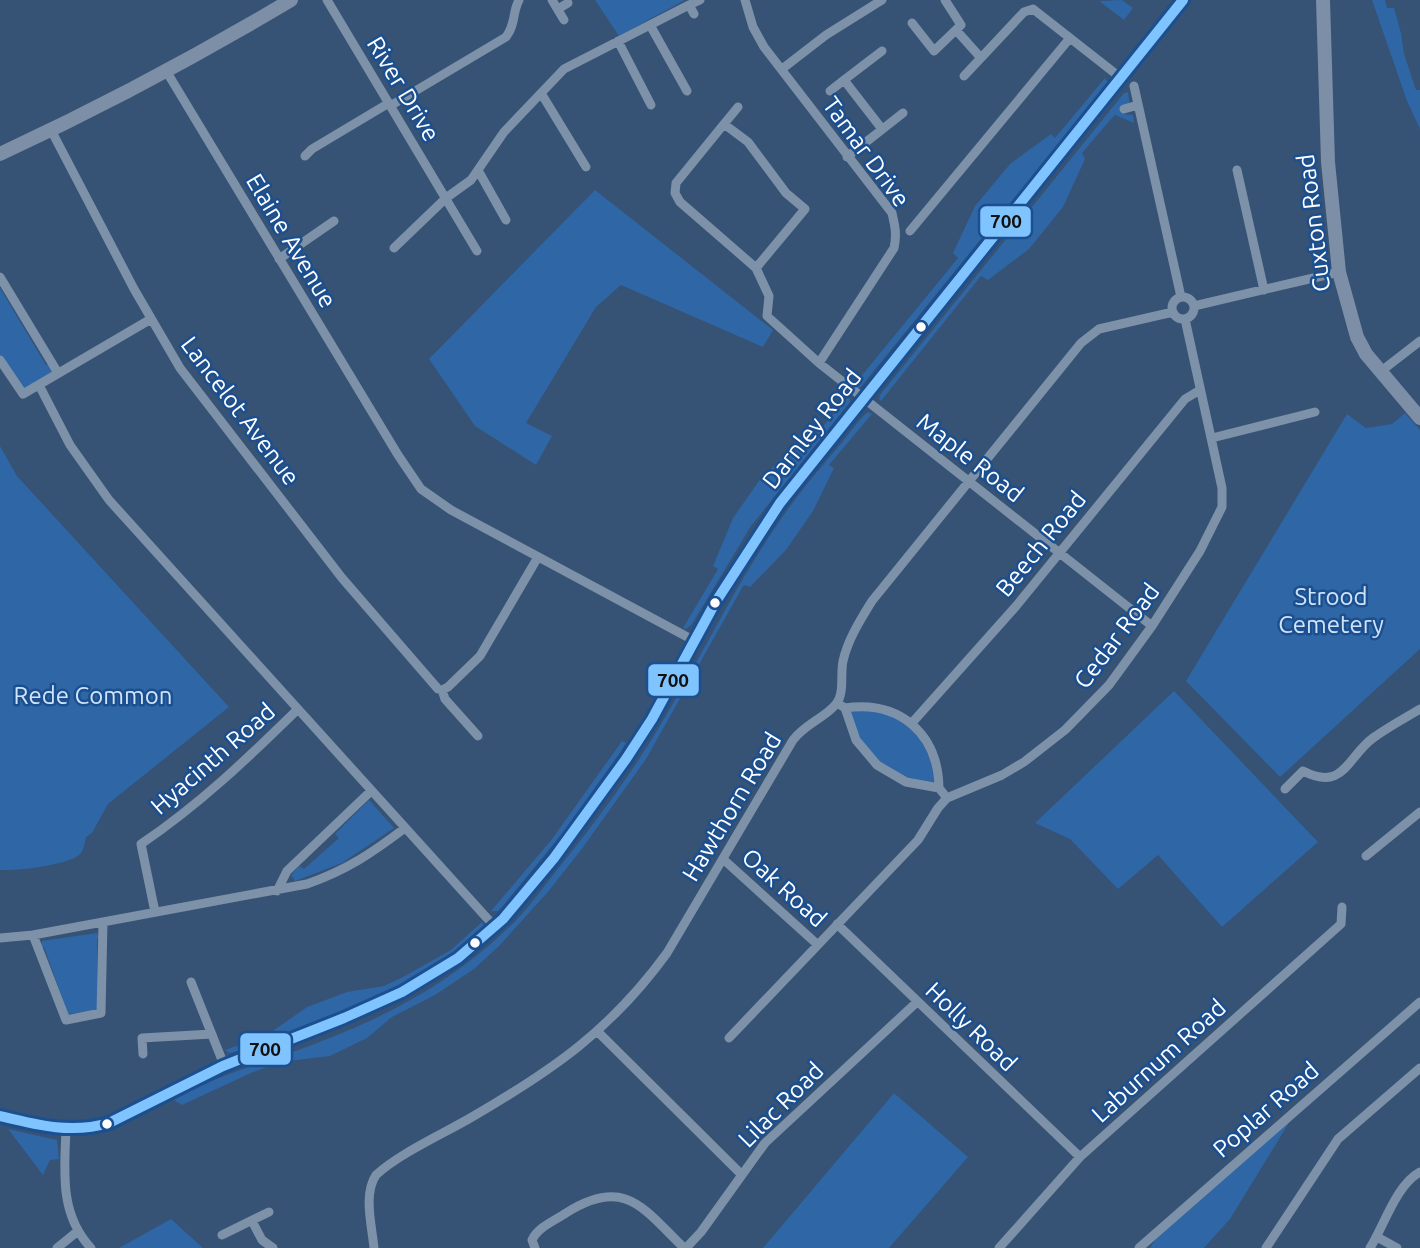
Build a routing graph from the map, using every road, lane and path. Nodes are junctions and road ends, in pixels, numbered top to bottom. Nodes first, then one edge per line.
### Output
1 (291, 0) edge
2 (327, 0) edge
3 (519, 0) edge
4 (552, 0) edge
5 (700, 0) edge
6 (744, 0) edge
7 (882, 0) edge
8 (945, 0) edge
9 (1183, 0) edge
10 (1323, 0) edge
11 (568, 3) dead end
12 (558, 9) junction
13 (564, 20) dead end
14 (912, 23) dead end
15 (650, 24) junction
16 (956, 30) junction
17 (1070, 38) junction
18 (618, 41) junction
19 (882, 51) dead end
20 (981, 58) junction
21 (165, 69) junction
22 (782, 69) junction
23 (964, 76) dead end
24 (1121, 78) junction
25 (844, 80) junction
26 (1134, 86) dead end
27 (687, 91) dead end
28 (830, 91) dead end
29 (541, 93) junction
30 (390, 104) junction
31 (651, 105) dead end
32 (1138, 105) junction
33 (738, 107) dead end
34 (1124, 109) dead end
35 (903, 113) dead end
36 (724, 124) junction
37 (881, 129) junction
38 (51, 130) junction
39 (0, 154) edge
40 (305, 156) dead end
41 (847, 157) junction
42 (586, 167) dead end
43 (1237, 170) dead end
44 (478, 172) junction
45 (446, 198) junction
46 (506, 220) dead end
47 (334, 221) dead end
48 (910, 231) dead end
49 (394, 248) dead end
50 (477, 251) dead end
51 (279, 258) junction
52 (757, 268) junction
53 (1339, 272) junction
54 (0, 277) edge
55 (1265, 290) junction
56 (1181, 297) junction
57 (1194, 306) junction
58 (1173, 312) junction
59 (151, 319) junction
60 (1185, 319) junction
61 (1420, 341) edge
62 (0, 360) edge
63 (819, 363) junction
64 (1380, 372) junction
65 (58, 373) junction
66 (39, 385) junction
67 (1200, 390) junction
68 (863, 398) junction
69 (1315, 412) dead end
70 (1420, 418) edge
71 (1212, 438) junction
72 (969, 482) junction
73 (1059, 553) junction
74 (538, 557) junction
75 (1152, 626) junction
76 (693, 640) junction
77 (440, 689) junction
78 (841, 706) junction
79 (298, 709) junction
80 (1420, 709) edge
81 (911, 723) junction
82 (478, 736) dead end
83 (939, 788) junction
84 (1285, 789) dead end
85 (371, 791) junction
86 (947, 798) junction
87 (1420, 812) edge
88 (405, 828) junction
89 (1366, 856) dead end
90 (723, 859) junction
91 (277, 891) junction
92 (1342, 907) dead end
93 (155, 912) junction
94 (103, 922) junction
95 (837, 924) junction
96 (495, 927) junction
97 (33, 935) junction
98 (0, 939) edge
99 (818, 945) junction
100 (191, 982) dead end
101 (917, 1002) junction
102 (1420, 1002) edge
103 (598, 1032) junction
104 (212, 1034) junction
105 (729, 1038) dead end
106 (144, 1054) dead end
107 (224, 1065) junction
108 (1420, 1068) edge
109 (0, 1116) edge
110 (66, 1131) junction
111 (1080, 1157) junction
112 (1420, 1172) edge
113 (741, 1174) junction
114 (269, 1212) dead end
115 (252, 1221) junction
116 (78, 1231) junction
117 (222, 1235) dead end
118 (1377, 1237) junction
119 (57, 1248) edge
120 (91, 1248) edge
121 (274, 1248) edge
122 (374, 1248) edge
123 (535, 1248) edge
124 (685, 1248) edge
125 (999, 1248) edge
126 (1139, 1248) edge
127 (1266, 1248) edge
128 (1370, 1248) edge
129 (1397, 1248) edge

1 - 21 main road
2 - 30 street, River Drive
3 - 30 street
4 - 12 street
5 - 15 street
6 - 22 street, Tamar Drive
7 - 22 street
8 - 16 street
9 - 24 street, Darnley Road
10 - 53 main road, Cuxton Road
11 - 12 street
12 - 13 street
14 - 16 street
15 - 18 street
15 - 27 street
16 - 20 street
17 - 20 street
17 - 24 street
17 - 48 street
18 - 29 street
18 - 31 street
19 - 25 street
20 - 23 street
21 - 38 main road
21 - 51 street, Elaine Avenue
22 - 41 street, Tamar Drive
24 - 68 street, Darnley Road
25 - 28 street
25 - 37 street
26 - 32 street
29 - 42 street
29 - 44 street
30 - 40 street
30 - 45 street, River Drive
32 - 34 street
32 - 56 street
33 - 36 street
35 - 37 street
36 - 52 street
36 - 52 street
37 - 41 street
38 - 39 main road
38 - 59 street, Lancelot Avenue
41 - 63 street, Tamar Drive
43 - 55 street
44 - 45 street
44 - 46 street
45 - 49 street
45 - 50 street, River Drive
47 - 51 street
51 - 74 street, Elaine Avenue
52 - 63 street, Maple Road
53 - 55 street
53 - 64 main road, Cuxton Road
54 - 65 street
55 - 57 street
56 - 57 street
56 - 58 street
57 - 60 street
58 - 60 street
58 - 72 street
59 - 65 street
59 - 77 street, Lancelot Avenue
60 - 67 street, Cedar Road
61 - 64 street
62 - 66 street
63 - 68 street, Maple Road
64 - 70 main road, Cuxton Road
65 - 66 street
66 - 79 street
67 - 71 street, Cedar Road
67 - 73 street, Beech Road
68 - 72 street, Maple Road
68 - 76 street, Darnley Road
69 - 71 street
71 - 75 street, Cedar Road
72 - 73 street, Maple Road
72 - 78 street
73 - 75 street, Maple Road
73 - 81 street, Beech Road
74 - 76 street, Elaine Avenue
74 - 77 street
75 - 86 street, Cedar Road
76 - 96 street, Darnley Road
77 - 82 street, Lancelot Avenue
78 - 81 street
78 - 83 street
78 - 90 street, Hawthorn Road
79 - 85 street
79 - 93 street, Hyacinth Road
80 - 84 street
81 - 83 street
83 - 86 street
85 - 88 street
85 - 91 street
86 - 95 street
87 - 89 street
88 - 91 street
88 - 96 street
90 - 99 street, Oak Road
90 - 103 street, Hawthorn Road
91 - 93 street
92 - 111 street, Laburnum Road
93 - 94 street
94 - 97 street
94 - 97 street
95 - 99 street
95 - 101 street, Holly Road
96 - 107 street, Darnley Road
97 - 98 street
99 - 105 street
100 - 104 street
101 - 111 street, Holly Road
101 - 113 street, Lilac Road
102 - 126 street, Poplar Road
103 - 113 street
103 - 122 street, Hawthorn Road
104 - 106 street
104 - 107 street
107 - 110 street, Darnley Road
108 - 127 street
109 - 110 street
110 - 116 street
111 - 125 street, Laburnum Road
112 - 118 street
113 - 124 street, Lilac Road
114 - 115 street
115 - 117 street
115 - 121 street
116 - 119 street
116 - 120 street
118 - 128 street
118 - 129 street
123 - 124 street

